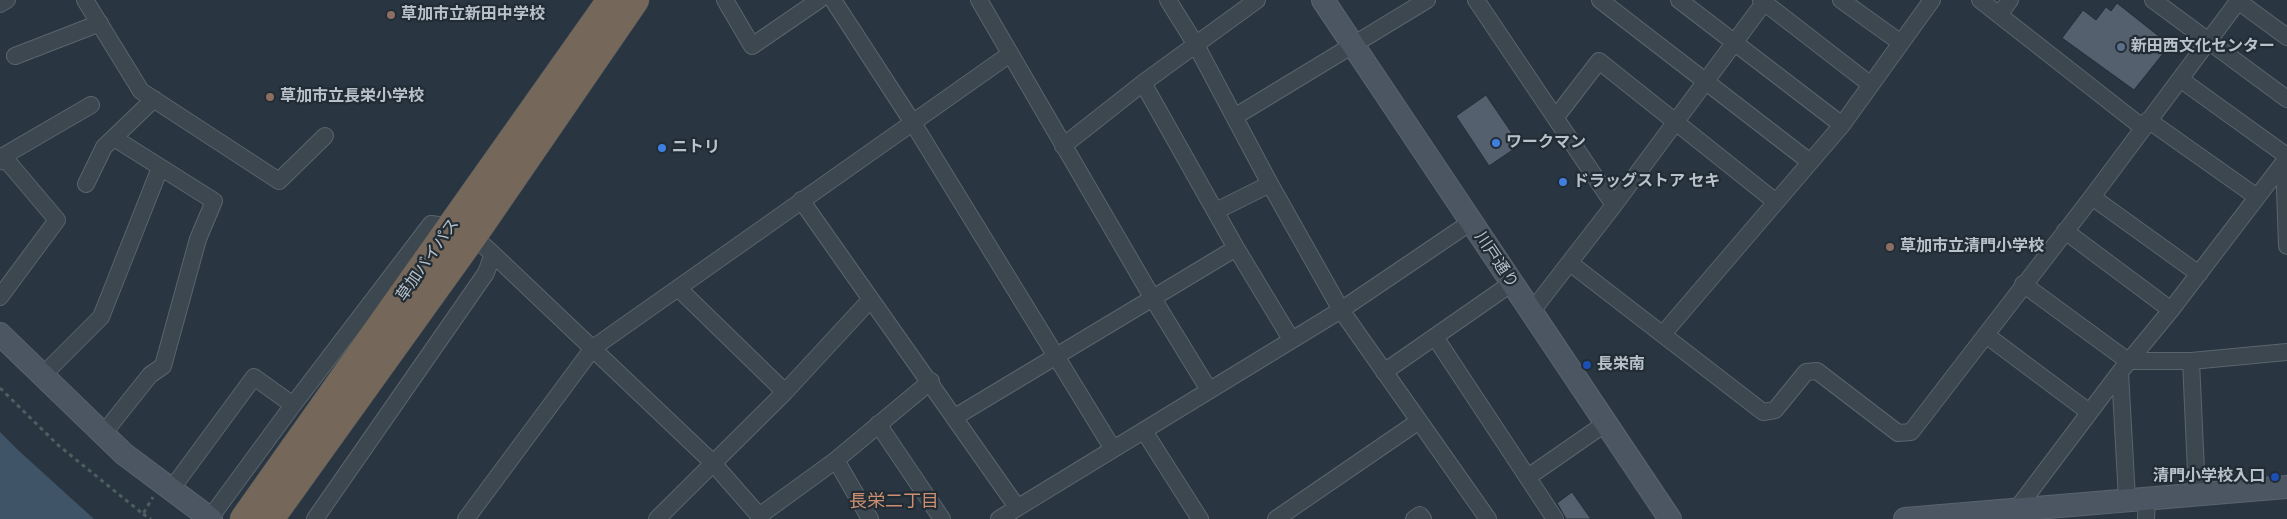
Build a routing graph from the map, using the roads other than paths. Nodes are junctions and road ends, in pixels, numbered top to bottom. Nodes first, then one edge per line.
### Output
1 (7, 0) edge
2 (85, 0) edge
3 (611, 0) edge
4 (635, 0) edge
5 (725, 0) edge
6 (819, 0) edge
7 (832, 0) edge
8 (979, 0) edge
9 (1168, 0) edge
10 (1257, 0) edge
11 (1427, 0) edge
12 (1476, 0) edge
13 (1600, 0) edge
14 (1679, 0) edge
15 (1841, 0) edge
16 (1932, 0) edge
17 (1980, 0) edge
18 (2010, 0) edge
19 (2153, 0) edge
20 (2238, 0) edge
21 (1764, 1) edge
22 (1330, 3) edge
23 (0, 4) edge
24 (1999, 15) junction
25 (100, 24) junction
26 (2287, 37) edge
27 (2208, 41) junction
28 (1734, 42) junction
29 (1901, 43) junction
30 (1352, 44) junction
31 (1196, 46) junction
32 (1010, 54) junction
33 (15, 56) dead end
34 (2180, 79) junction
35 (1706, 82) junction
36 (1143, 83) junction
37 (1871, 85) junction
38 (154, 99) junction
39 (2287, 99) edge
40 (91, 105) dead end
41 (1236, 116) junction
42 (1556, 117) junction
43 (912, 123) junction
44 (1675, 123) junction
45 (2145, 123) junction
46 (1842, 124) junction
47 (325, 136) dead end
48 (114, 138) junction
49 (1063, 146) junction
50 (2286, 158) edge
51 (0, 160) edge
52 (1810, 162) junction
53 (160, 168) junction
54 (86, 184) dead end
55 (1270, 184) junction
56 (2092, 197) junction
57 (2257, 197) junction
58 (801, 200) junction
59 (1776, 202) junction
60 (1614, 206) junction
61 (1216, 211) junction
62 (1471, 222) junction
63 (2065, 231) junction
64 (473, 239) junction
65 (2287, 246) edge
66 (1236, 248) junction
67 (1570, 263) junction
68 (2199, 274) junction
69 (1512, 283) junction
70 (2023, 284) junction
71 (678, 288) junction
72 (0, 297) edge
73 (1152, 297) junction
74 (871, 299) junction
75 (1342, 310) junction
76 (2172, 310) junction
77 (1532, 311) junction
78 (0, 334) edge
79 (1663, 334) junction
80 (1986, 335) junction
81 (1435, 337) junction
82 (1291, 339) junction
83 (593, 348) junction
84 (2287, 352) edge
85 (1056, 355) junction
86 (2191, 361) junction
87 (2124, 367) junction
88 (1384, 372) junction
89 (42, 376) junction
90 (931, 381) junction
91 (1209, 390) junction
92 (785, 392) junction
93 (293, 405) junction
94 (2089, 412) junction
95 (955, 417) junction
96 (1419, 421) junction
97 (1606, 423) junction
98 (878, 424) junction
99 (1144, 431) junction
100 (103, 434) junction
101 (1113, 449) junction
102 (836, 460) junction
103 (712, 462) junction
104 (1528, 477) junction
105 (166, 487) junction
106 (2287, 487) edge
107 (2197, 494) junction
108 (2140, 505) edge
109 (1017, 507) junction
110 (2026, 512) edge
111 (761, 517) edge
112 (1953, 517) edge
113 (211, 519) edge
114 (244, 519) edge
115 (270, 519) edge
116 (315, 519) edge
117 (466, 519) edge
118 (657, 519) edge
119 (870, 519) edge
120 (942, 519) edge
121 (1000, 519) edge
122 (1200, 519) edge
123 (1276, 519) edge
124 (1414, 519) edge
125 (1423, 519) edge
126 (1488, 519) edge
127 (1556, 519) edge
128 (1670, 519) edge
129 (1905, 519) edge

1 - 23 street
2 - 25 street
3 - 64 highway, 草加バイパス
4 - 64 highway, 草加バイパス
5 - 6 street
7 - 43 street
8 - 32 street
9 - 31 street
10 - 31 street
11 - 30 street
12 - 42 street
13 - 35 street
14 - 28 street
15 - 29 street
16 - 29 street
17 - 24 street
18 - 24 street
19 - 27 street
20 - 26 street
20 - 27 street
21 - 28 street
21 - 37 street
22 - 30 street, 川戸通り
24 - 45 street
25 - 33 street
25 - 38 street
27 - 34 street
27 - 39 street
28 - 35 street
28 - 46 street
29 - 37 street
30 - 41 street
30 - 62 street, 川戸通り
31 - 36 street
31 - 41 street
32 - 43 street
32 - 49 street
34 - 45 street
34 - 50 street
35 - 44 street
35 - 52 street
36 - 49 street
36 - 61 street
37 - 46 street
38 - 47 street
38 - 48 street
40 - 51 street
41 - 55 street
42 - 44 street
42 - 60 street
43 - 58 street
43 - 85 street
44 - 59 street
44 - 60 street
45 - 56 street
45 - 57 street
46 - 52 street
48 - 53 street
48 - 54 street
49 - 73 street
50 - 57 street
50 - 65 street
51 - 72 street
52 - 59 street
53 - 89 street
53 - 100 street
55 - 61 street
55 - 75 street
56 - 63 street
56 - 68 street
57 - 68 street
58 - 71 street
58 - 74 street
59 - 79 street
60 - 67 street
61 - 66 street
62 - 69 street, 川戸通り
62 - 75 street
63 - 70 street
63 - 76 street
64 - 83 street
64 - 93 street
64 - 114 highway, 草加バイパス
64 - 115 highway, 草加バイパス
64 - 116 street
66 - 73 street
66 - 82 street
67 - 77 street
67 - 79 street
68 - 76 street
69 - 77 street, 川戸通り
69 - 81 street
70 - 80 street
70 - 87 street
71 - 83 street
71 - 92 street
73 - 85 street
73 - 91 street
74 - 90 street
74 - 92 street
75 - 82 street
75 - 88 street
76 - 87 street
77 - 97 street, 川戸通り
78 - 89 street
79 - 80 street
80 - 94 street
81 - 88 street
81 - 104 street
82 - 91 street
83 - 103 street
83 - 117 street
84 - 86 street
85 - 95 street
85 - 101 street
86 - 87 street
86 - 107 street
87 - 94 street
87 - 108 street
88 - 96 street
89 - 100 street
90 - 95 street
90 - 98 street
91 - 99 street
92 - 103 street
93 - 105 street
93 - 113 street
94 - 110 street
95 - 109 street
96 - 123 street
96 - 126 street
97 - 104 street
97 - 128 street, 川戸通り
98 - 102 street
98 - 120 street
99 - 101 street
99 - 122 street
100 - 105 street
101 - 109 street
102 - 111 street
102 - 119 street
103 - 111 street
103 - 118 street
104 - 127 street
105 - 113 street
106 - 107 street
107 - 108 street
108 - 110 street
109 - 121 street
110 - 112 street
112 - 129 street
124 - 125 street

